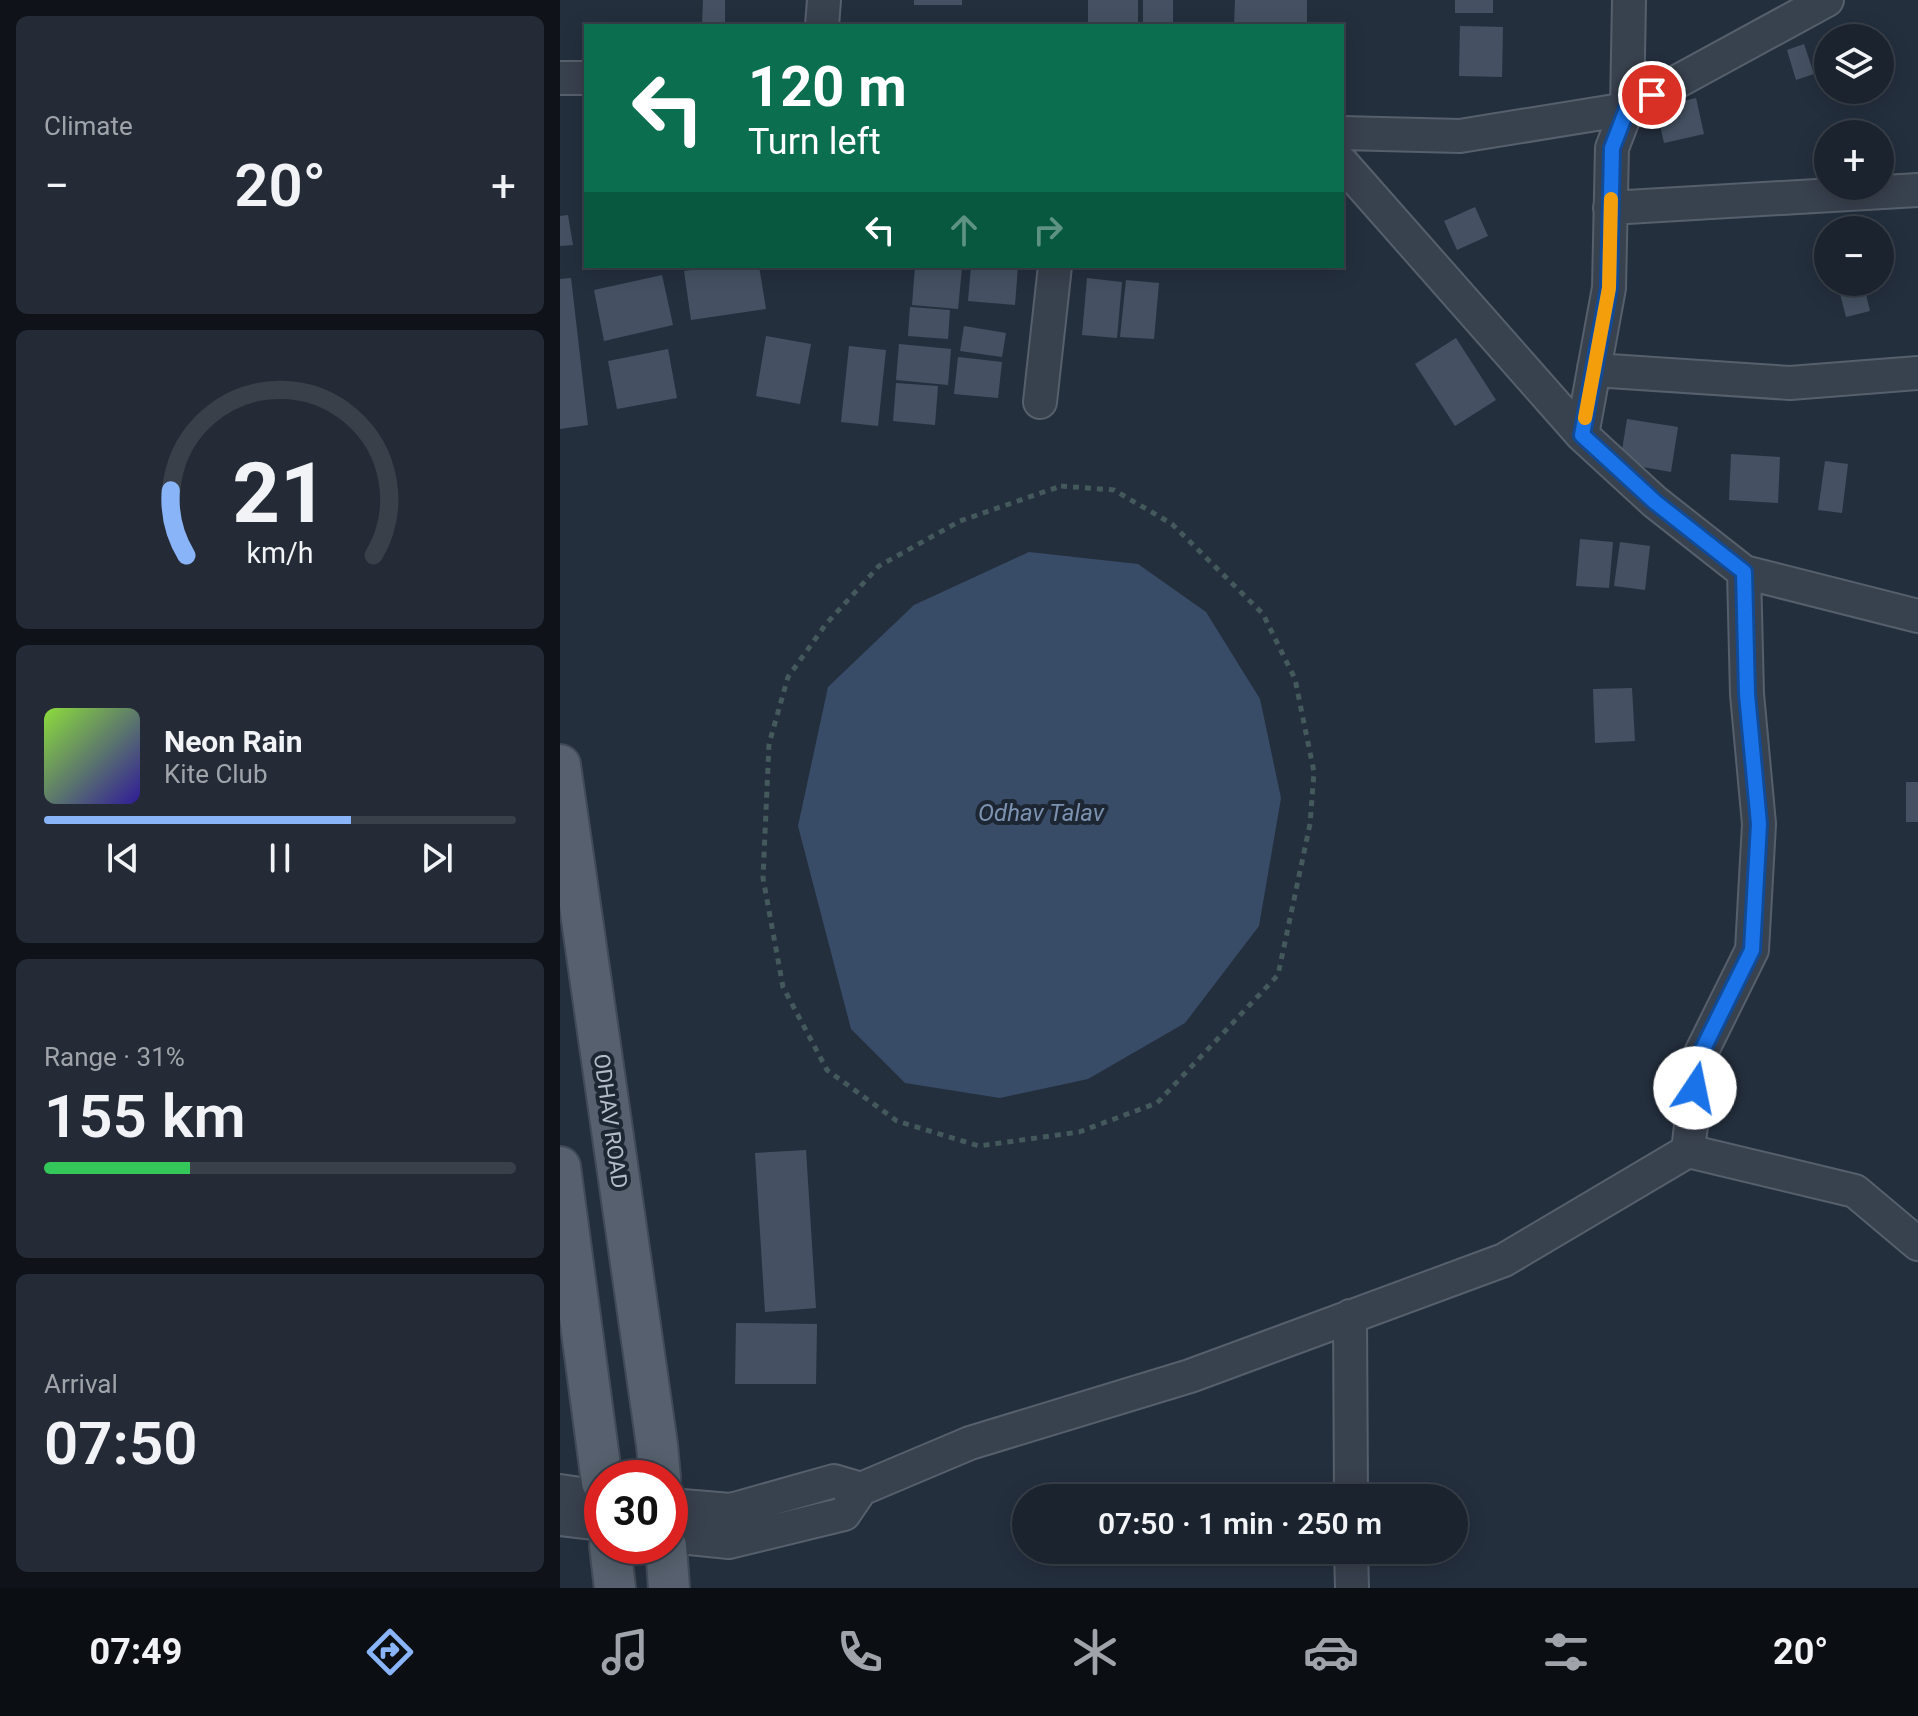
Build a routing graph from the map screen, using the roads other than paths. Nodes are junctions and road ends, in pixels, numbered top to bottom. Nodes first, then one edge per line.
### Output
1 (824, 0) edge
2 (1629, 0) edge
3 (1827, 0) edge
4 (822, 24) edge
5 (560, 78) edge
6 (584, 78) edge
7 (1627, 109) junction
8 (1344, 133) edge
9 (1344, 165) edge
10 (1918, 190) edge
11 (1610, 208) junction
12 (1055, 268) edge
13 (1594, 368) junction
14 (1918, 373) edge
15 (1040, 402) dead end
16 (1582, 435) junction
17 (1744, 572) junction
18 (1918, 616) edge
19 (560, 765) edge
20 (1688, 1151) junction
21 (560, 1167) edge
22 (1918, 1244) edge
23 (1350, 1316) junction
24 (599, 1460) edge
25 (658, 1460) edge
26 (1351, 1484) edge
27 (861, 1489) junction
28 (560, 1491) edge
29 (584, 1494) edge
30 (688, 1506) edge
31 (560, 1519) edge
32 (584, 1522) edge
33 (688, 1538) edge
34 (612, 1564) edge
35 (667, 1564) edge
36 (1351, 1564) edge
37 (615, 1588) edge
38 (669, 1588) edge
39 (1352, 1588) edge

1 - 4 street
2 - 7 street
3 - 7 street
5 - 6 street
7 - 8 street
7 - 11 street
9 - 16 street
10 - 11 street
11 - 13 street
12 - 15 street
13 - 14 street
13 - 16 street
16 - 17 street
17 - 18 street
17 - 20 street
19 - 25 main road, ODHAV ROAD
20 - 22 street
20 - 23 street
21 - 24 main road
23 - 26 street
23 - 27 street
27 - 30 street
27 - 33 street
28 - 29 street
31 - 32 street
34 - 37 main road
35 - 38 main road
36 - 39 street

